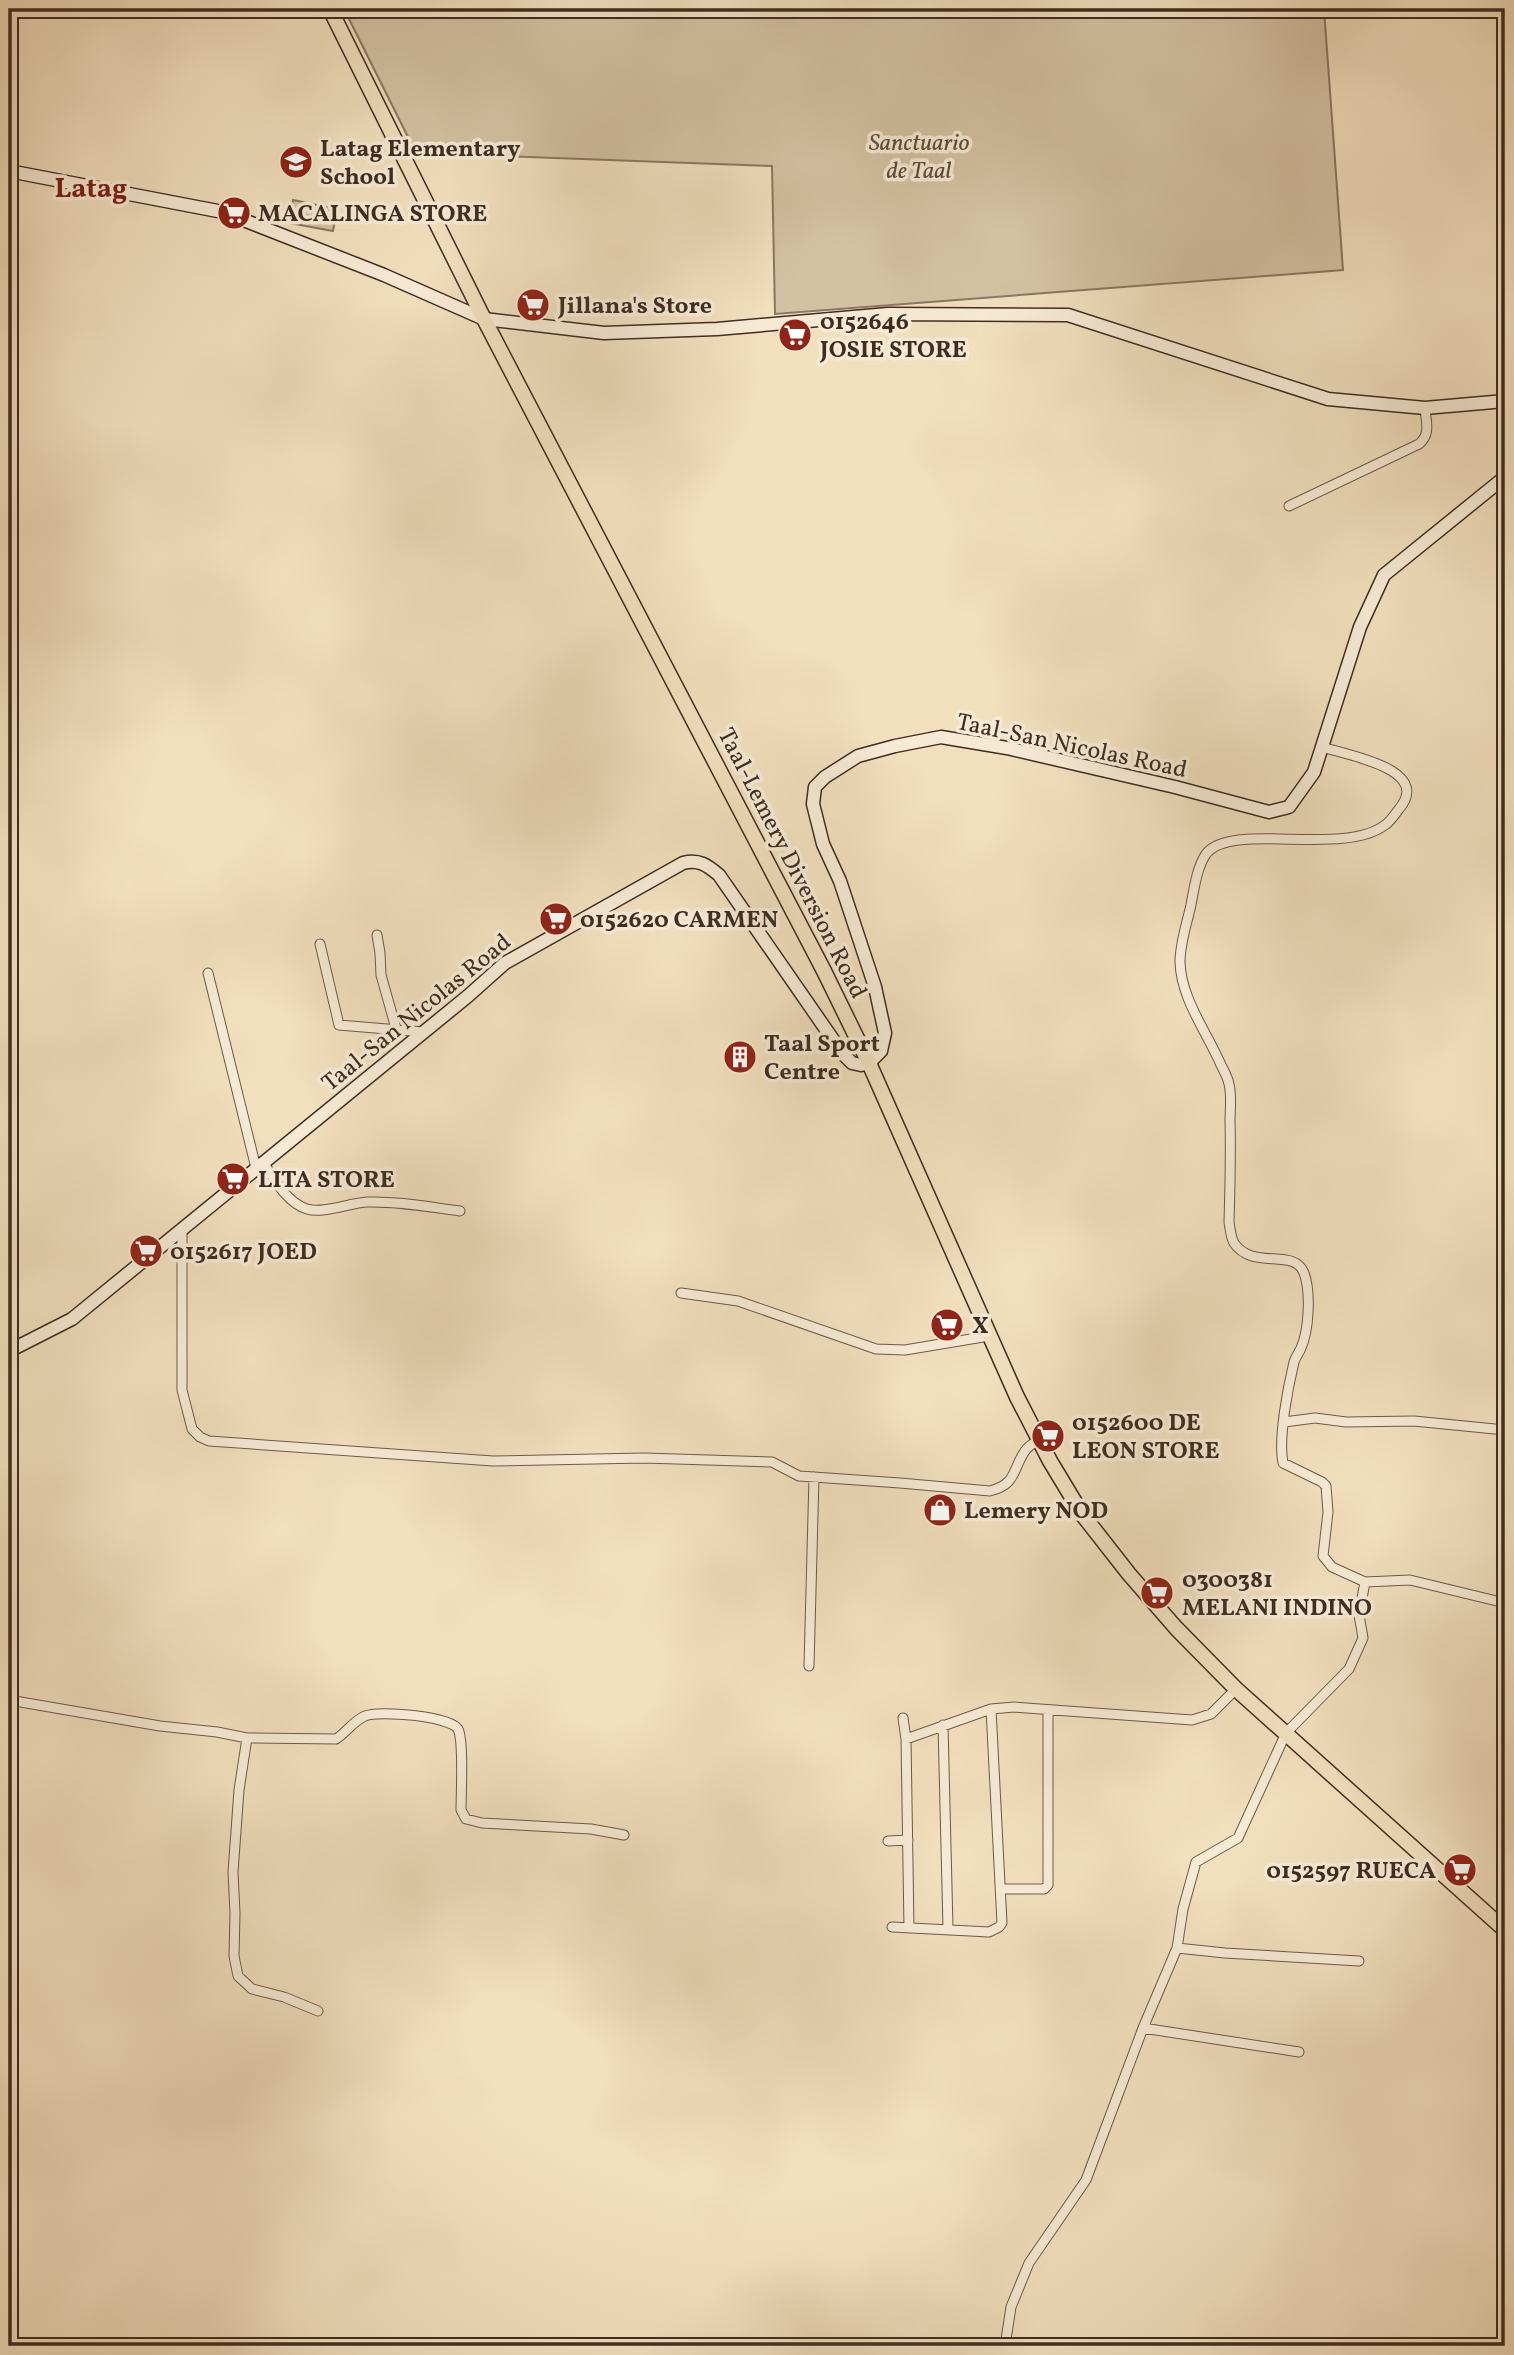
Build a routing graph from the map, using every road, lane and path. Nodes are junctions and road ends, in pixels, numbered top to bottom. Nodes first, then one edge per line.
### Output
1 (330, 9) edge
2 (9, 171) edge
3 (484, 319) junction
4 (1505, 401) edge
5 (1425, 408) junction
6 (1505, 477) edge
7 (1289, 506) dead end
8 (1322, 747) junction
9 (377, 935) dead end
10 (320, 944) dead end
11 (208, 973) dead end
12 (397, 1032) junction
13 (423, 1032) junction
14 (869, 1063) junction
15 (260, 1165) junction
16 (460, 1211) dead end
17 (182, 1228) junction
18 (681, 1293) dead end
19 (989, 1336) junction
20 (9, 1351) edge
21 (1284, 1422) junction
22 (1505, 1430) edge
23 (1039, 1440) junction
24 (814, 1477) junction
25 (1365, 1582) junction
26 (1505, 1603) edge
27 (809, 1667) dead end
28 (1237, 1689) junction
29 (9, 1700) edge
30 (991, 1709) junction
31 (1048, 1710) junction
32 (903, 1718) dead end
33 (943, 1725) junction
34 (1286, 1733) junction
35 (247, 1738) junction
36 (906, 1739) junction
37 (624, 1835) dead end
38 (908, 1840) junction
39 (888, 1841) dead end
40 (1002, 1889) junction
41 (892, 1927) dead end
42 (909, 1928) junction
43 (948, 1928) junction
44 (1505, 1930) edge
45 (1177, 1948) junction
46 (1359, 1961) dead end
47 (318, 2011) dead end
48 (1143, 2028) junction
49 (1299, 2052) dead end
50 (1005, 2346) edge

1 - 3 main road, Taal-Lemery Diversion Road
2 - 3 main road
3 - 5 main road
3 - 14 main road, Taal-Lemery Diversion Road
4 - 5 main road
5 - 7 street
6 - 8 main road, Taal-San Nicolas Road
8 - 14 main road, Taal-San Nicolas Road
8 - 21 street
9 - 12 street
10 - 12 street
11 - 15 street
12 - 13 street
13 - 14 main road, Taal-San Nicolas Road
13 - 15 main road, Taal-San Nicolas Road
14 - 19 main road, Taal-Lemery Diversion Road
15 - 16 street
15 - 17 main road, Taal-San Nicolas Road
17 - 20 main road, Taal-San Nicolas Road
17 - 24 street
18 - 19 street
19 - 23 main road, Taal-Lemery Diversion Road
21 - 22 street
21 - 25 street
23 - 24 street
23 - 28 main road, Taal-Lemery Diversion Road
24 - 27 street
25 - 26 street
25 - 34 street
28 - 31 street
28 - 34 main road, Taal-Lemery Diversion Road
29 - 35 street
30 - 31 street
30 - 33 street
30 - 40 street
31 - 40 street
32 - 36 street
33 - 36 street
33 - 43 street
34 - 44 main road, Taal-Lemery Diversion Road
34 - 45 street
35 - 37 street
35 - 47 street
36 - 38 street
38 - 39 street
38 - 42 street
40 - 43 street
41 - 42 street
42 - 43 street
45 - 46 street
45 - 48 street
48 - 49 street
48 - 50 street

